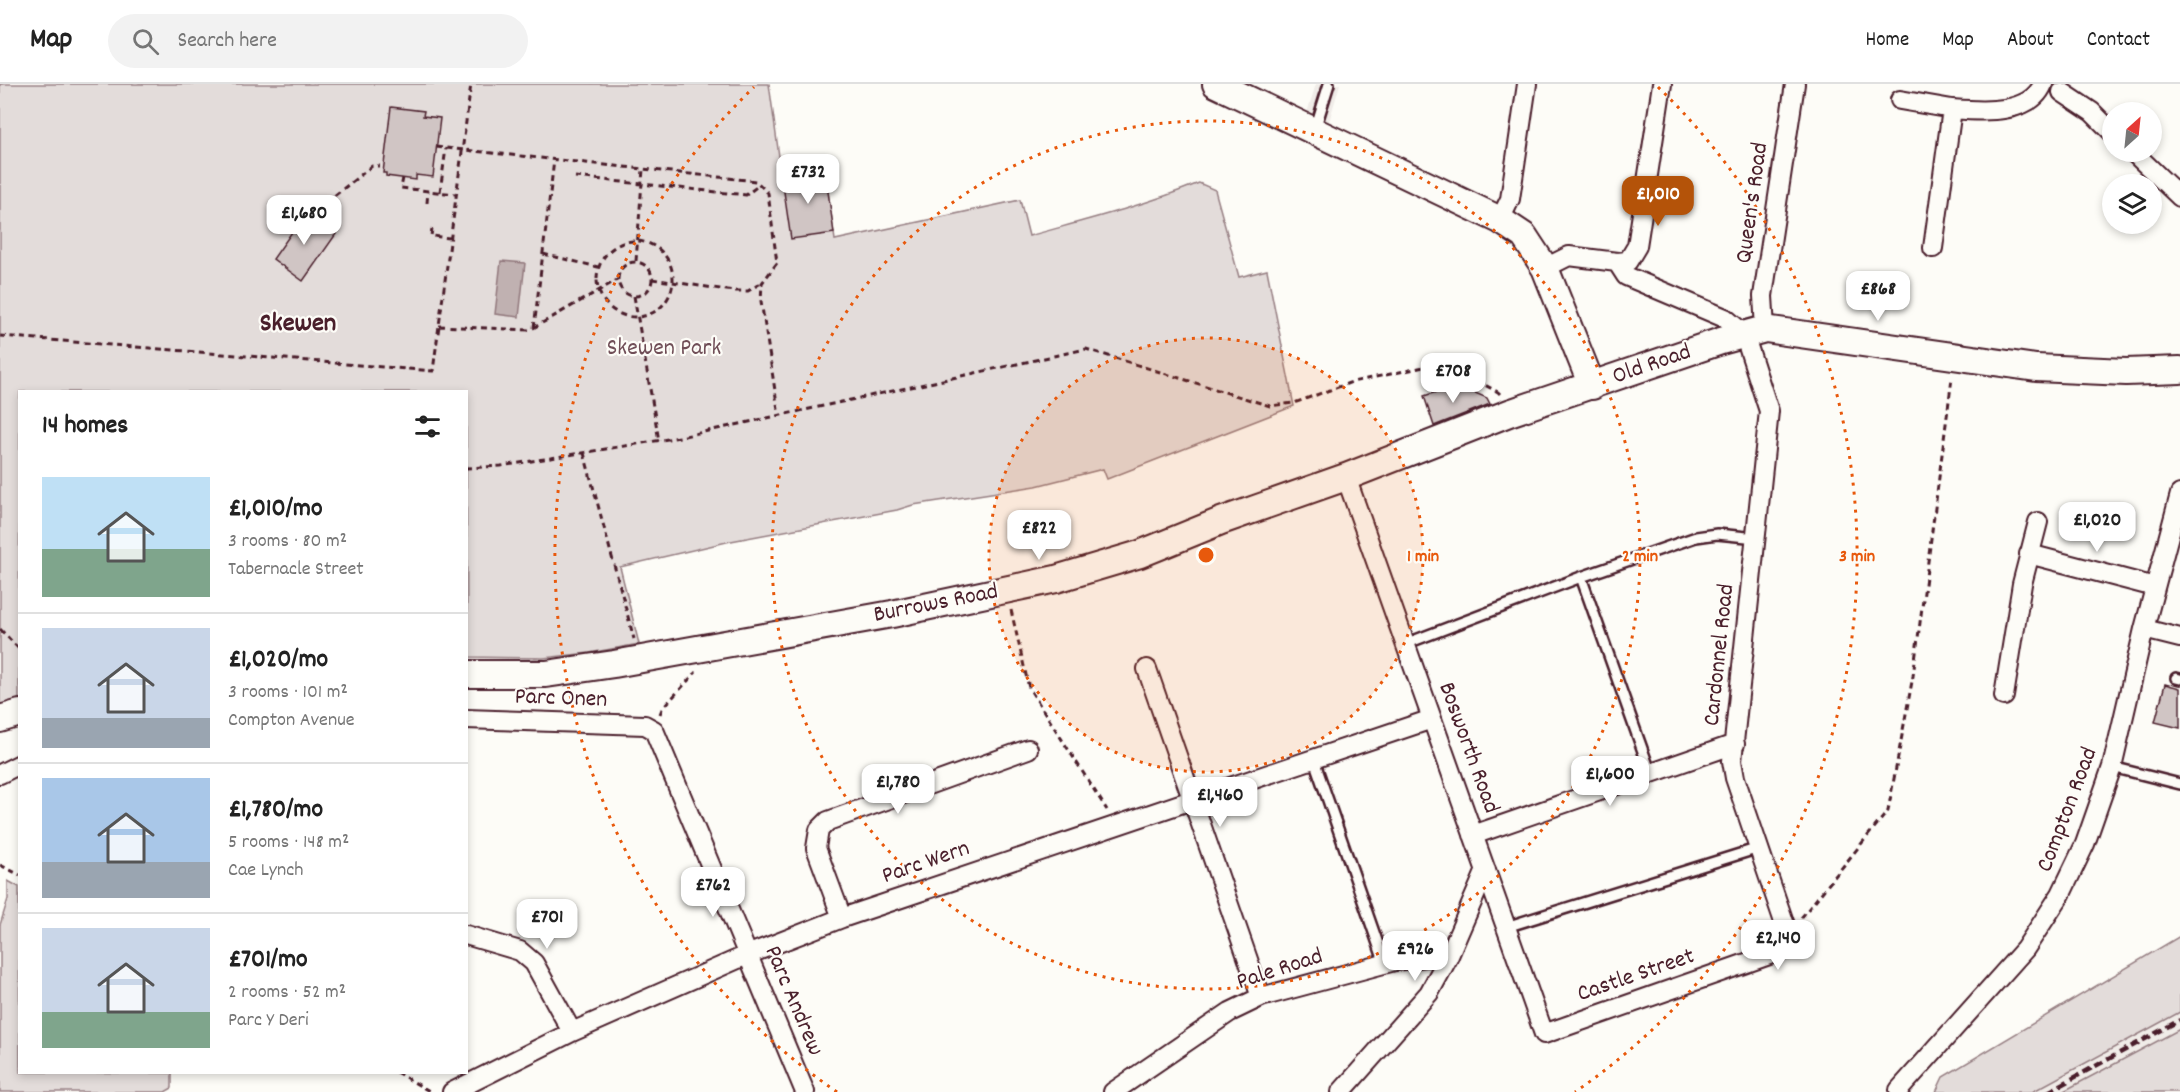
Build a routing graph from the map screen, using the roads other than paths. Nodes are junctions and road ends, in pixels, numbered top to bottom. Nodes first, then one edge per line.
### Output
1 (1216, 84) edge
2 (1329, 84) edge
3 (1527, 84) edge
4 (1662, 84) edge
5 (1795, 84) edge
6 (2043, 84) edge
7 (2062, 92) dead end
8 (1900, 100) dead end
9 (1952, 109) junction
10 (2102, 122) edge
11 (1314, 131) junction
12 (2143, 162) edge
13 (2180, 197) edge
14 (1500, 220) junction
15 (1933, 248) dead end
16 (1617, 262) junction
17 (1545, 268) junction
18 (1755, 332) junction
19 (2180, 370) edge
20 (1592, 386) junction
21 (1346, 477) junction
22 (2180, 494) edge
23 (2038, 522) dead end
24 (1757, 538) junction
25 (2029, 554) junction
26 (1581, 578) junction
27 (2155, 587) junction
28 (2144, 629) junction
29 (2180, 638) edge
30 (1405, 644) junction
31 (1148, 669) dead end
32 (468, 674) edge
33 (2004, 696) dead end
34 (18, 714) edge
35 (0, 719) edge
36 (468, 719) edge
37 (1432, 719) junction
38 (654, 730) joint
39 (1735, 744) junction
40 (1028, 749) dead end
41 (1314, 759) junction
42 (18, 765) edge
43 (2112, 767) junction
44 (0, 774) edge
45 (1651, 774) junction
46 (2180, 784) edge
47 (1191, 799) junction
48 (1473, 835) junction
49 (1759, 848) junction
50 (1486, 870) junction
51 (842, 918) junction
52 (1506, 927) junction
53 (468, 936) edge
54 (747, 955) junction
55 (1448, 958) junction
56 (1385, 964) junction
57 (1261, 997) junction
58 (572, 1032) junction
59 (1544, 1034) joint
60 (1899, 1090) dead end
61 (452, 1092) edge
62 (805, 1092) edge
63 (1113, 1092) edge
64 (1341, 1092) edge

1 - 11 main road, Old Road
2 - 11 lane
3 - 14 street
4 - 16 street
5 - 18 street, Queen's Road
6 - 9 street
7 - 10 street
8 - 9 street
9 - 15 street
11 - 14 main road, Old Road
12 - 13 street
14 - 17 main road, Old Road
16 - 17 street
16 - 18 street
17 - 20 main road, Old Road
18 - 19 main road, Old Road
18 - 20 main road, Old Road
18 - 24 street, Cardonnel Road
20 - 21 main road, Burrows Road
21 - 30 street, Bosworth Road
21 - 32 main road, Burrows Road
22 - 27 street, Compton Road
23 - 25 street
24 - 26 lane
24 - 39 street, Cardonnel Road
25 - 27 street
25 - 33 street
26 - 30 lane
26 - 45 lane
27 - 28 street, Compton Road
28 - 29 street
28 - 43 street, Compton Road
30 - 37 street, Bosworth Road
31 - 47 street
34 - 35 main road
36 - 38 street, Parc Onen
37 - 41 street, Parc Wern
37 - 48 street, Bosworth Road
38 - 54 street, Parc Andrew
39 - 45 street, Cardonnel Road
39 - 49 street
40 - 51 street
41 - 47 street, Parc Wern
41 - 56 lane
42 - 44 street
43 - 46 lane
43 - 60 street, Compton Road
45 - 48 street, Cardonnel Road
47 - 51 street, Parc Wern
47 - 57 street
48 - 50 street, Bosworth Road
49 - 52 lane
49 - 59 street, Castle Street
50 - 52 street, Bosworth Road
50 - 55 street
51 - 54 street, Parc Wern
52 - 59 street, Bosworth Road
53 - 58 street
54 - 58 street, Parc Wern
54 - 62 street, Parc Andrew
55 - 56 street, Pale Road
55 - 64 street
56 - 57 street, Pale Road
57 - 63 street, Pale Road
58 - 61 street, Parc Wern

